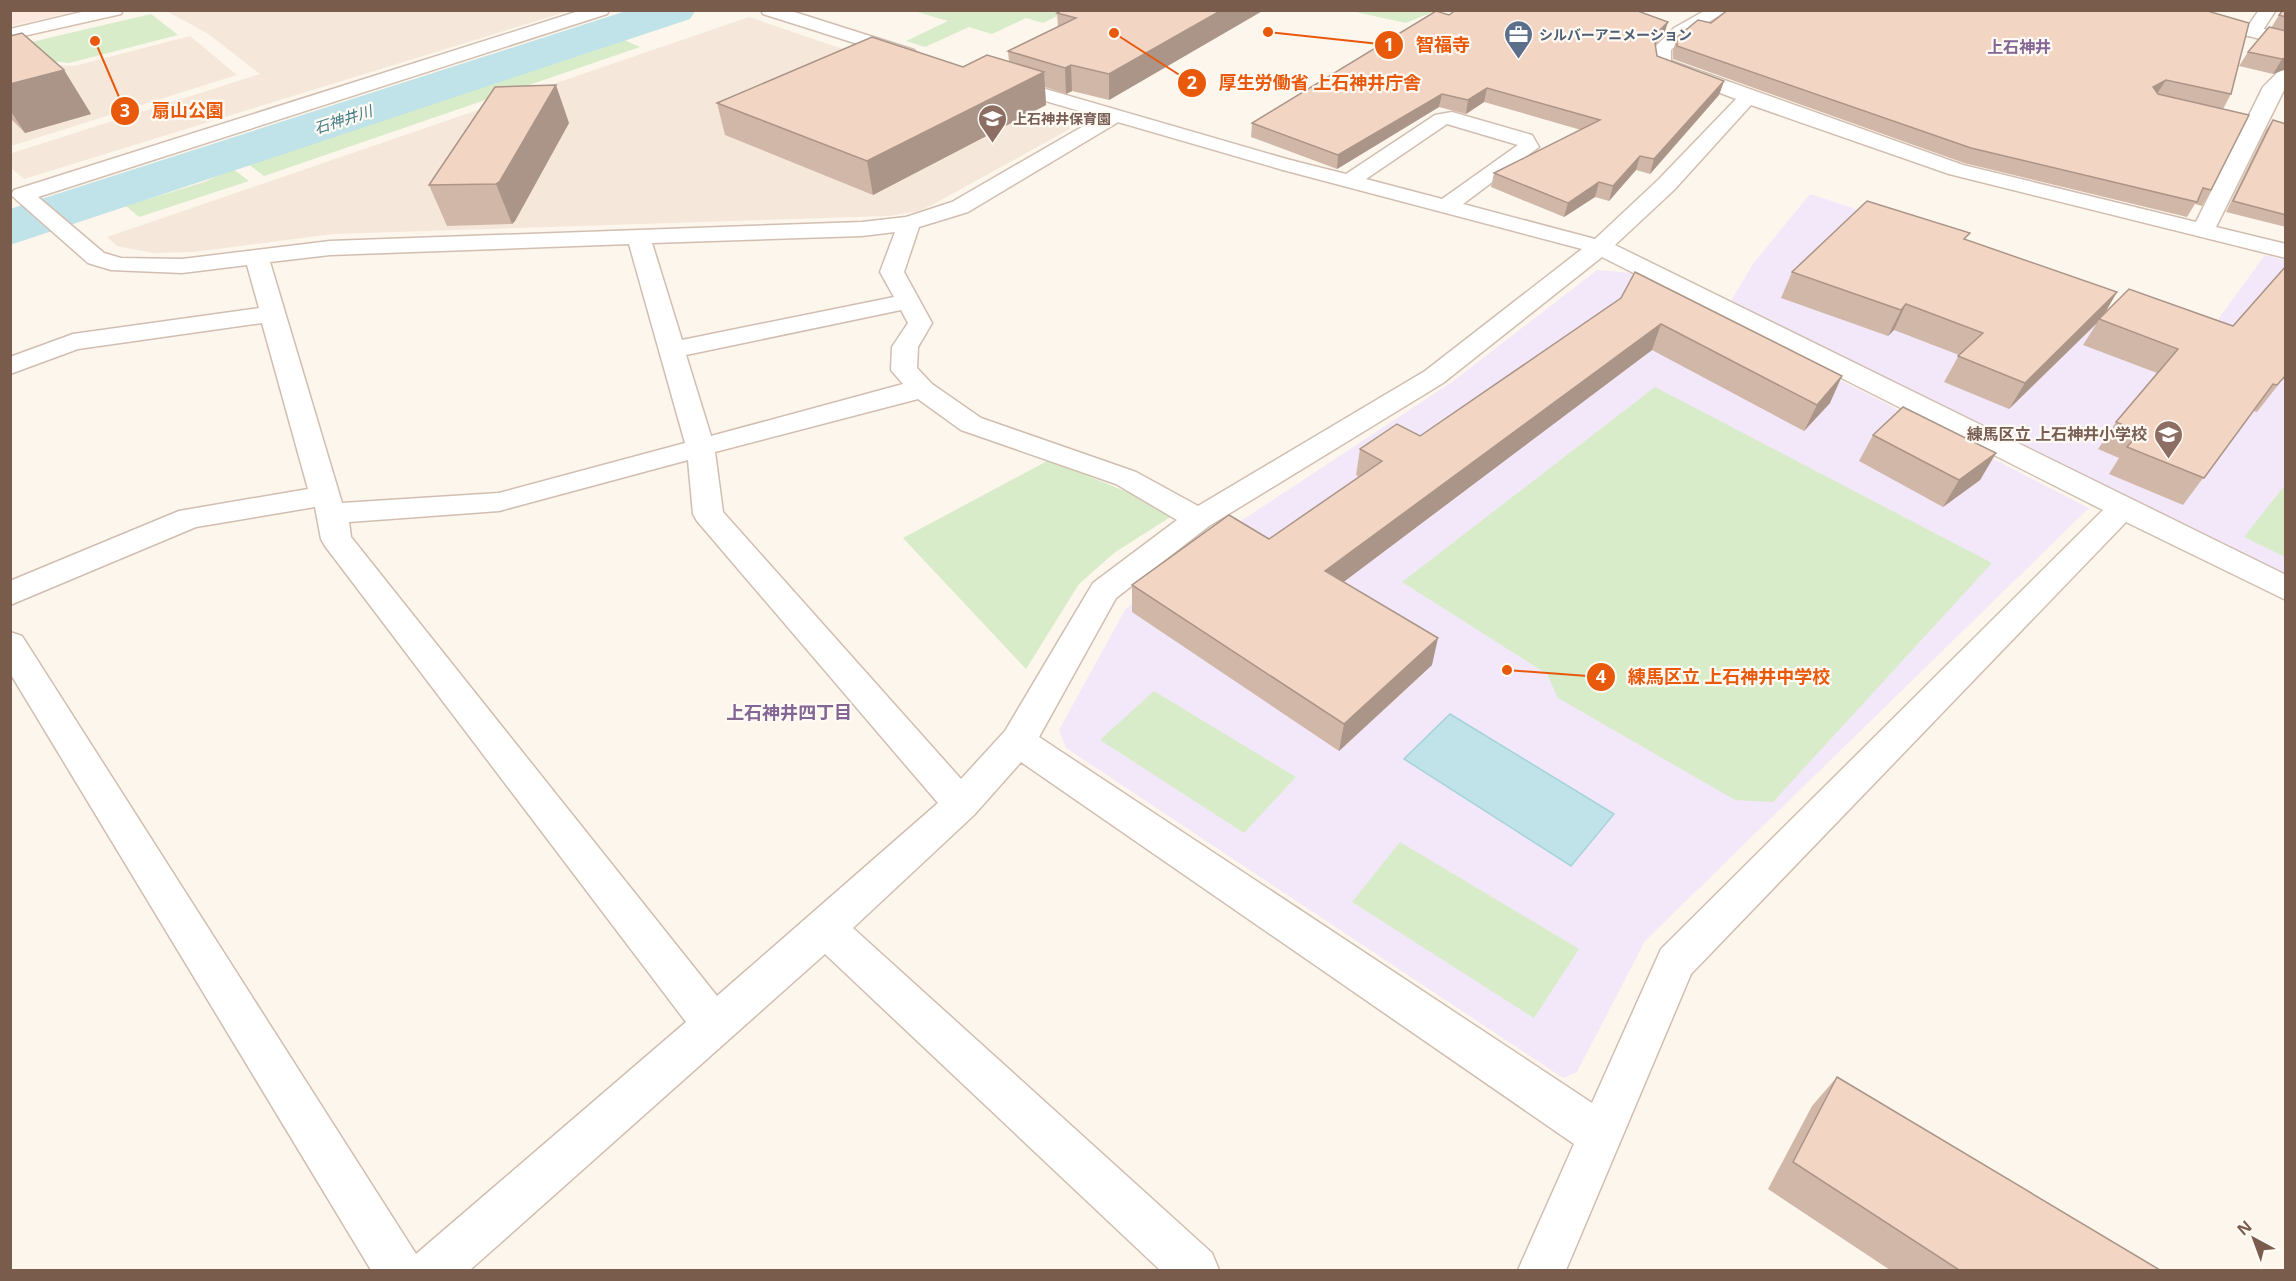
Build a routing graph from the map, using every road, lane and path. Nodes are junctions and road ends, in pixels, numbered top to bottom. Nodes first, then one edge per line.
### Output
1 (114, 10) edge
2 (601, 10) edge
3 (769, 10) edge
4 (1720, 10) edge
5 (2173, 10) edge
6 (2268, 10) edge
7 (1659, 25) edge
8 (1680, 32) junction
9 (2253, 32) junction
10 (10, 34) edge
11 (2286, 41) edge
12 (922, 58) edge
13 (2286, 75) edge
14 (985, 77) edge
15 (1748, 97) junction
16 (1113, 117) junction
17 (2232, 120) edge
18 (2254, 124) junction
19 (1348, 182) junction
20 (35, 206) junction
21 (1445, 207) junction
22 (10, 211) edge
23 (909, 223) junction
24 (2203, 230) junction
25 (638, 235) junction
26 (1600, 247) junction
27 (2286, 251) edge
28 (256, 256) junction
29 (910, 301) junction
30 (272, 314) junction
31 (672, 350) junction
32 (10, 366) edge
33 (923, 390) junction
34 (701, 449) junction
35 (328, 504) junction
36 (2122, 508) junction
37 (1198, 519) junction
38 (2286, 589) edge
39 (10, 594) edge
40 (10, 644) edge
41 (1018, 741) junction
42 (961, 804) junction
43 (825, 928) junction
44 (714, 1025) junction
45 (1600, 1136) junction
46 (398, 1270) edge
47 (434, 1270) edge
48 (1195, 1270) edge
49 (1542, 1270) edge

1 - 10 street
2 - 20 street
3 - 12 street
4 - 8 street
5 - 9 street
6 - 9 street
7 - 8 street
8 - 15 street
9 - 11 street
13 - 18 street
14 - 16 street
15 - 24 street
15 - 26 street
16 - 19 street
16 - 23 street
17 - 18 street
18 - 24 street
19 - 21 street
19 - 21 street
20 - 22 street
20 - 28 street
21 - 26 street
23 - 25 street
23 - 29 street
24 - 27 street
25 - 28 street
25 - 31 street
26 - 36 street
26 - 37 street
28 - 30 street
29 - 31 street
29 - 33 street
30 - 32 street
30 - 35 street
31 - 34 street
33 - 34 street
33 - 37 street
34 - 35 street
34 - 42 street
35 - 39 street
35 - 44 street
36 - 38 street
36 - 45 street
37 - 41 street
40 - 46 street
41 - 42 street
41 - 45 street
42 - 43 street
43 - 44 street
43 - 48 street
44 - 47 street
45 - 49 street

